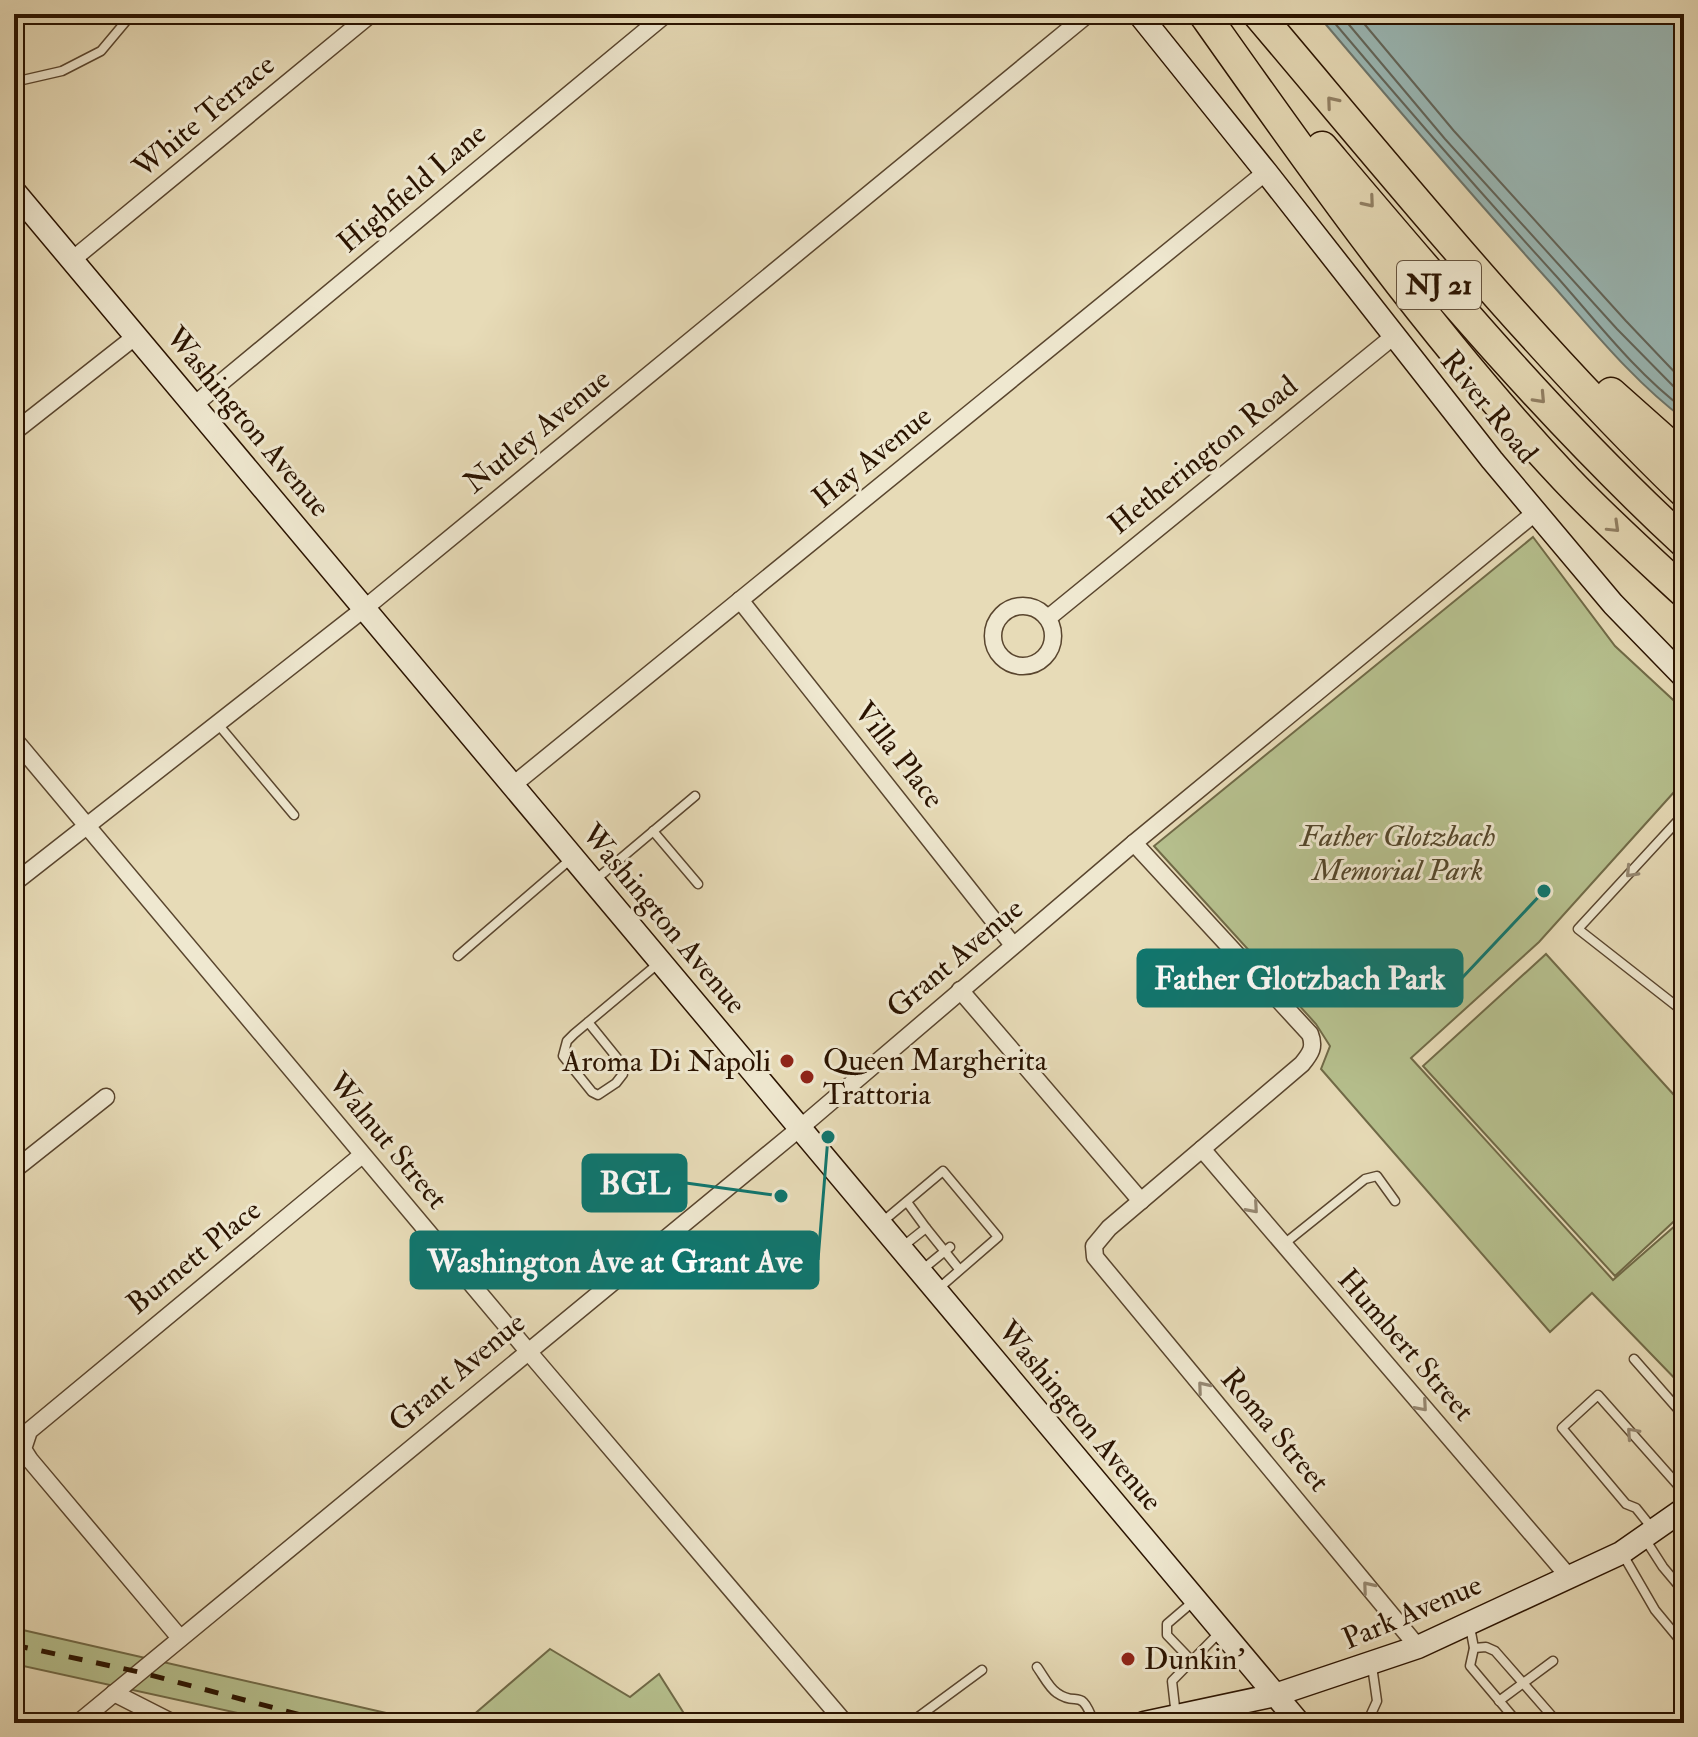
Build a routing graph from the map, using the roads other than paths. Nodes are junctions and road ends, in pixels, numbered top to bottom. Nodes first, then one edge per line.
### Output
1 (132, 14) edge
2 (371, 14) edge
3 (666, 14) edge
4 (1088, 14) edge
5 (1139, 14) edge
6 (1204, 14) edge
7 (1210, 14) edge
8 (1258, 14) edge
9 (14, 82) edge
10 (1266, 172) junction
11 (14, 191) edge
12 (72, 260) junction
13 (1474, 270) junction
14 (136, 336) junction
15 (1394, 336) junction
16 (194, 405) junction
17 (14, 432) edge
18 (1684, 458) edge
19 (1684, 492) edge
20 (1536, 512) junction
21 (1684, 542) edge
22 (1684, 592) edge
23 (740, 600) junction
24 (365, 608) junction
25 (1048, 618) dead end
26 (1684, 677) edge
27 (217, 723) junction
28 (14, 739) edge
29 (513, 785) junction
30 (695, 796) dead end
31 (1684, 814) edge
32 (294, 815) dead end
33 (85, 825) junction
34 (653, 831) junction
35 (1134, 843) junction
36 (573, 857) junction
37 (594, 882) junction
38 (14, 883) edge
39 (698, 884) dead end
40 (1013, 945) junction
41 (458, 956) dead end
42 (660, 961) junction
43 (960, 990) junction
44 (1684, 1012) edge
45 (588, 1022) junction
46 (106, 1097) dead end
47 (800, 1128) junction
48 (1202, 1149) junction
49 (362, 1155) junction
50 (14, 1170) edge
51 (1141, 1201) junction
52 (1395, 1201) dead end
53 (907, 1202) junction
54 (880, 1224) junction
55 (926, 1228) junction
56 (1284, 1245) junction
57 (900, 1248) junction
58 (948, 1250) junction
59 (959, 1269) junction
60 (920, 1272) junction
61 (936, 1291) junction
62 (527, 1350) junction
63 (1634, 1359) dead end
64 (1684, 1416) edge
65 (1684, 1492) edge
66 (1684, 1509) edge
67 (1650, 1535) junction
68 (1621, 1553) junction
69 (1569, 1577) junction
70 (1684, 1592) edge
71 (1195, 1599) junction
72 (1469, 1623) junction
73 (1221, 1631) junction
74 (180, 1638) junction
75 (1684, 1645) edge
76 (1418, 1647) junction
77 (1474, 1648) junction
78 (1192, 1661) junction
79 (1553, 1661) dead end
80 (1372, 1664) junction
81 (1037, 1667) dead end
82 (982, 1670) dead end
83 (1524, 1684) junction
84 (114, 1693) junction
85 (1275, 1695) junction
86 (1499, 1701) junction
87 (1176, 1716) junction
88 (78, 1723) edge
89 (173, 1723) edge
90 (845, 1723) edge
91 (910, 1723) edge
92 (1094, 1723) edge
93 (1144, 1723) edge
94 (1299, 1723) edge
95 (1367, 1723) edge
96 (1518, 1723) edge
97 (1558, 1723) edge

1 - 9 lane
2 - 12 street, White Terrace
3 - 16 street, Highfield Lane
4 - 24 street, Nutley Avenue
5 - 10 main road, River Road
6 -> 22 highway
7 -> 21 highway, NJ 21
13 -> 8 highway, NJ 21
10 - 15 main road, River Road
10 - 23 street, Hay Avenue
11 - 12 main road, Washington Avenue
12 - 14 main road, Washington Avenue
13 - 18 highway
13 - 19 highway, NJ 21
14 - 16 main road, Washington Avenue
14 - 17 street
15 - 20 main road, River Road
15 - 25 street, Hetherington Road
16 - 24 main road, Washington Avenue
20 - 26 main road, River Road
20 - 35 street, Grant Avenue
23 - 29 street, Hay Avenue
23 - 40 street, Villa Place
24 - 27 street, Nutley Avenue
24 - 29 main road, Washington Avenue
27 - 32 lane
27 - 33 street, Nutley Avenue
28 - 33 street, Walnut Street
29 - 36 main road, Washington Avenue
30 - 34 lane
31 -> 44 lane
33 - 38 street, Nutley Avenue
33 - 49 street, Walnut Street
34 - 37 lane
34 - 39 lane
35 - 40 street, Grant Avenue
35 - 48 street
36 - 37 main road, Washington Avenue
36 - 41 lane
37 - 42 main road, Washington Avenue
40 - 43 street, Grant Avenue
42 - 45 lane
42 - 47 main road, Washington Avenue
43 - 47 street, Grant Avenue
43 - 51 street
45 - 45 lane
46 - 50 street
47 - 54 main road, Washington Avenue
47 - 62 street, Grant Avenue
48 - 51 street
48 -> 56 street, Humbert Street
49 - 62 street, Walnut Street
49 - 74 street, Burnett Place
76 -> 51 street, Roma Street
52 - 56 lane
53 - 54 lane
53 - 55 lane
53 - 59 lane
54 - 57 main road, Washington Avenue
55 - 57 lane
55 - 58 lane
56 -> 69 street, Humbert Street
57 - 60 main road, Washington Avenue
58 - 59 lane
58 - 60 lane
59 - 61 lane
60 - 61 main road, Washington Avenue
61 - 71 main road, Washington Avenue
62 - 74 street, Grant Avenue
62 - 90 street, Walnut Street
63 - 64 lane
65 -> 67 lane
66 - 67 main road, Park Avenue
67 - 68 main road, Park Avenue
67 - 70 lane
68 - 69 main road, Park Avenue
68 - 75 lane
69 - 72 main road, Park Avenue
71 - 73 main road, Washington Avenue
71 - 78 lane
72 - 76 main road, Park Avenue
72 - 77 lane
73 - 78 lane
73 - 85 main road, Washington Avenue
74 - 84 street, Grant Avenue
76 - 80 main road, Park Avenue
77 - 83 lane
77 - 86 lane
78 - 87 lane
79 - 83 lane
80 - 85 main road, Park Avenue
80 - 95 lane
81 - 92 lane
82 - 91 lane
83 - 86 lane
83 - 97 lane
84 - 88 street, Grant Avenue
84 - 89 street
85 - 87 main road, Park Avenue
85 - 94 main road, Washington Avenue
86 - 96 lane
87 - 93 main road, Park Avenue

